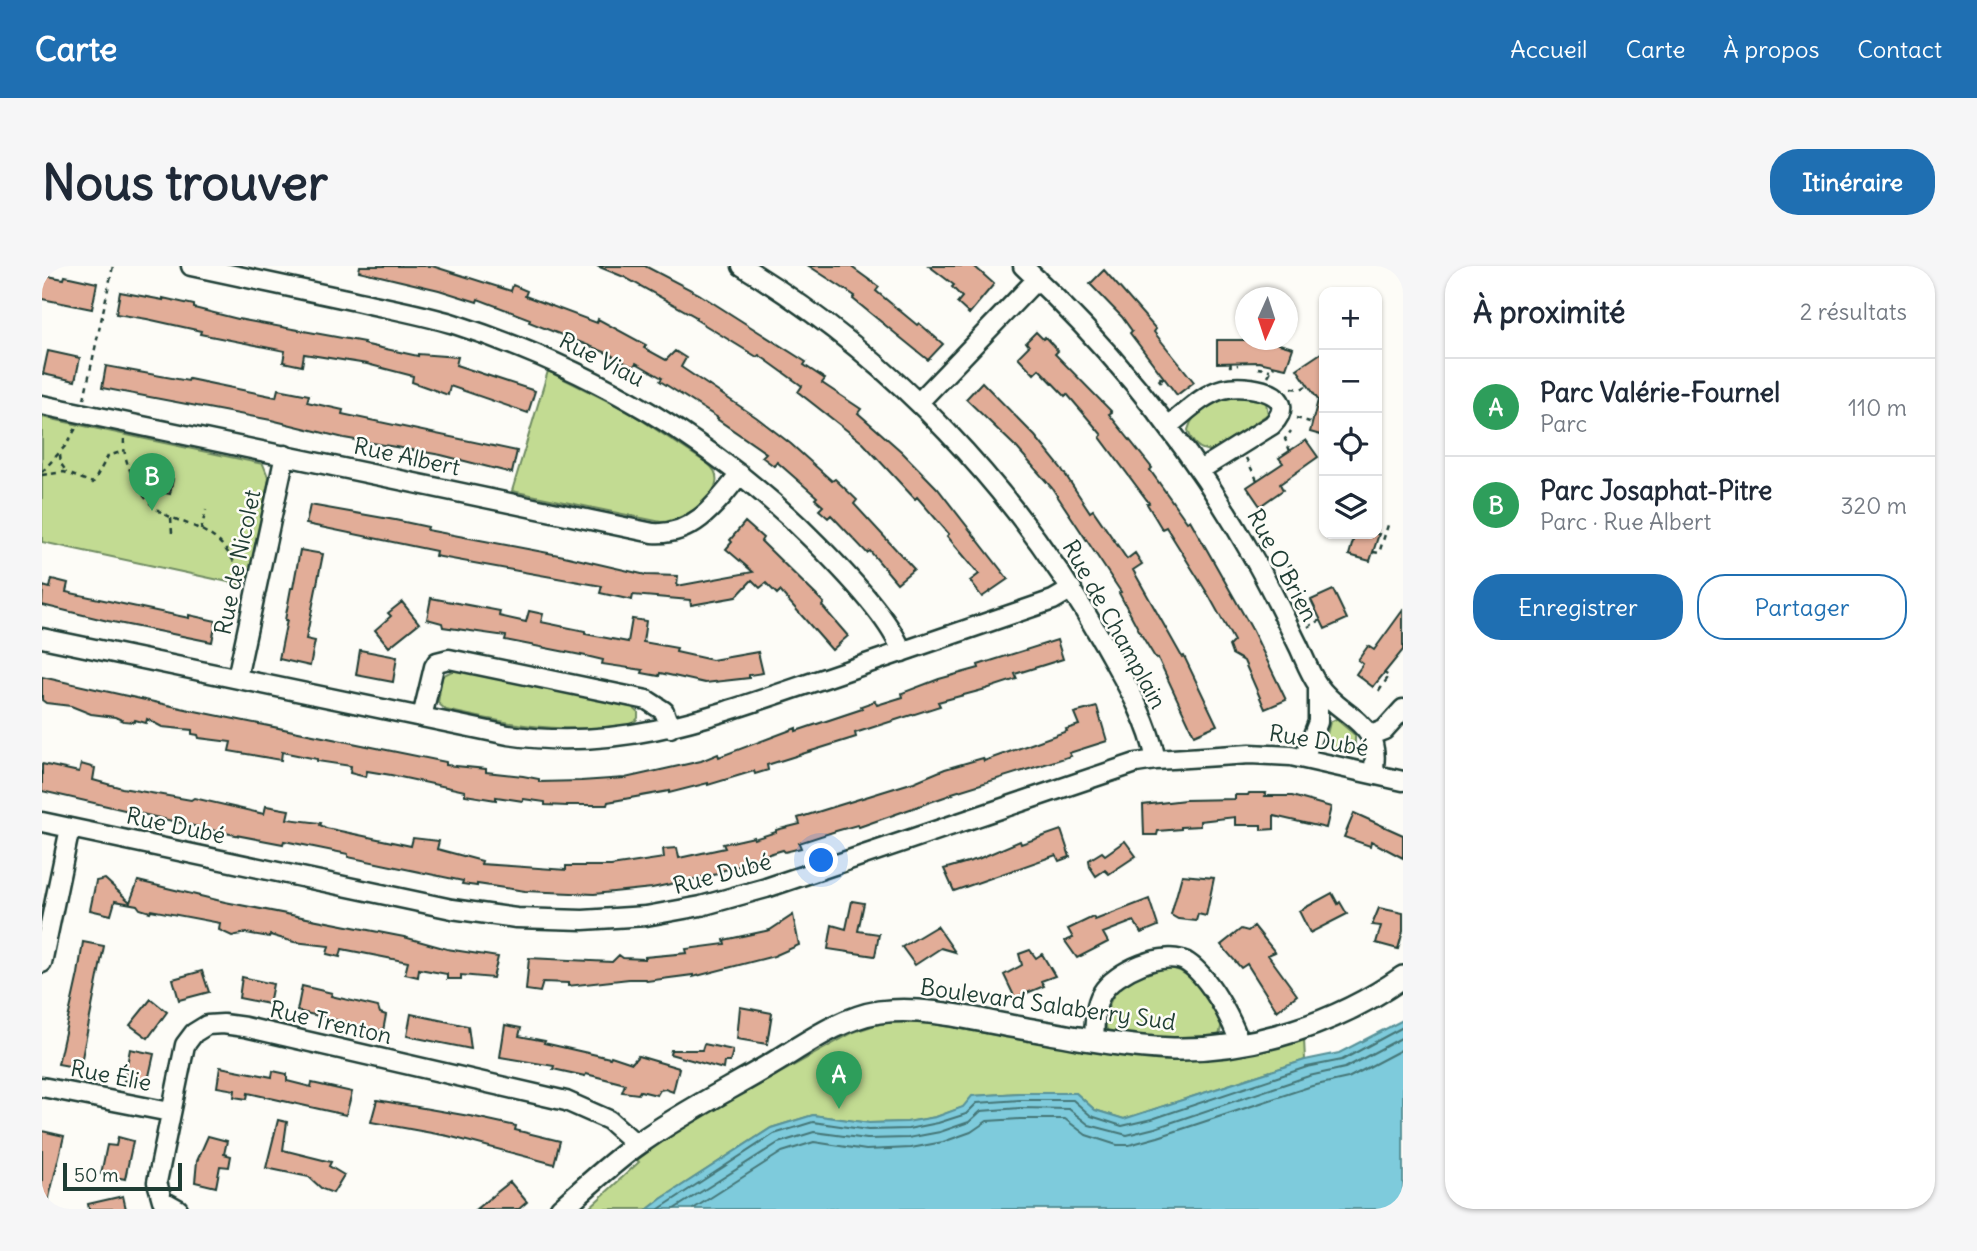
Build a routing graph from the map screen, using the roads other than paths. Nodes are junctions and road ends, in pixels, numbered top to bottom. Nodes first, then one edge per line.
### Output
1 (191, 266) edge
2 (742, 266) edge
3 (1023, 266) edge
4 (1037, 279) junction
5 (919, 402) junction
6 (42, 405) edge
7 (1168, 426) junction
8 (285, 455) junction
9 (1200, 470) junction
10 (740, 474) junction
11 (1072, 589) junction
12 (42, 638) edge
13 (902, 652) junction
14 (237, 678) junction
15 (1318, 686) junction
16 (1403, 709) edge
17 (422, 717) junction
18 (670, 728) junction
19 (1371, 736) junction
20 (1304, 758) junction
21 (1156, 760) junction
22 (1373, 773) junction
23 (1403, 781) edge
24 (42, 822) edge
25 (70, 828) junction
26 (42, 963) edge
27 (1403, 977) edge
28 (1094, 1040) junction
29 (1240, 1044) junction
30 (42, 1087) edge
31 (170, 1112) junction
32 (636, 1144) junction
33 (178, 1209) edge
34 (561, 1209) edge

1 - 10 street, Rue Viau
2 - 5 street, Rue de Champlain
3 - 4 street, Rue O'Brien
4 - 5 street
4 - 7 street, Rue O'Brien
5 - 11 street, Rue de Champlain
6 - 8 street, Rue Albert
7 - 9 street, Rue O'Brien
7 - 9 street
8 - 10 street, Rue Albert
8 - 14 street, Rue de Nicolet
9 - 15 street, Rue O'Brien
10 - 13 street, Rue Viau
11 - 13 street
11 - 21 street, Rue de Champlain
12 - 14 street
13 - 18 street
14 - 17 street
15 - 19 street, Rue O'Brien
15 - 20 street, Rue O'Brien
16 - 19 street
17 - 18 street
17 - 18 street
19 - 22 street
20 - 21 street, Rue Dubé
20 - 22 street, Rue Dubé
21 - 25 street, Rue Dubé
22 - 23 street, Rue Dubé
24 - 25 street, Rue Dubé
25 - 26 street
27 - 29 street, Boulevard Salaberry Sud
28 - 29 street, Boulevard Salaberry Sud
28 - 29 street
28 - 32 street, Boulevard Salaberry Sud
30 - 31 street, Rue Élie
31 - 32 street, Rue Trenton
31 - 33 street, Rue Trenton
32 - 34 street, Boulevard Salaberry Sud

